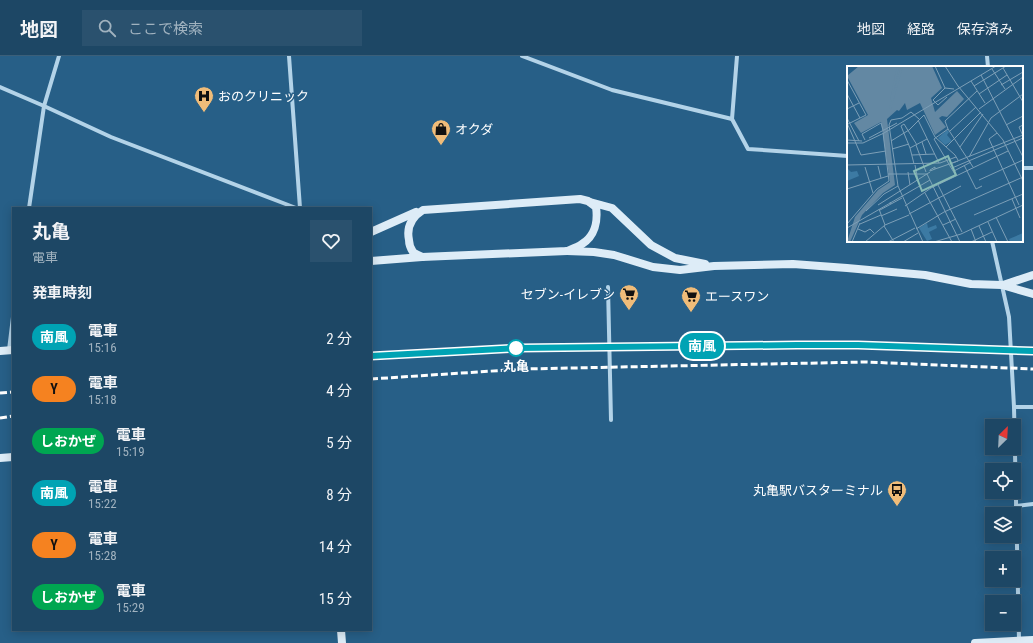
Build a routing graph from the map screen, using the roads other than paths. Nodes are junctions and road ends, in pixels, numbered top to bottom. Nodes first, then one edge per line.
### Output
1 (59, 56) edge
2 (290, 56) edge
3 (522, 56) edge
4 (737, 56) edge
5 (0, 87) edge
6 (44, 106) junction
7 (732, 119) junction
8 (847, 156) edge
9 (588, 201) junction
10 (29, 207) edge
11 (293, 207) edge
12 (300, 207) edge
13 (423, 210) junction
14 (372, 232) edge
15 (992, 242) edge
16 (567, 250) junction
17 (422, 257) junction
18 (372, 261) edge
19 (714, 266) junction
20 (1033, 275) edge
21 (1002, 285) junction
22 (608, 287) dead end
23 (1033, 294) edge
24 (12, 334) edge
25 (11, 350) edge
26 (0, 351) edge
27 (1014, 407) junction
28 (1033, 407) edge
29 (611, 420) dead end
30 (12, 457) edge
31 (0, 458) edge
32 (1033, 504) edge
33 (1016, 506) junction
34 (341, 631) edge
35 (1033, 640) edge
36 (1019, 642) edge
37 (342, 643) edge
38 (975, 643) edge

1 - 6 street
2 - 12 street
3 - 7 street
4 - 7 street
5 - 6 street
6 - 10 street
6 - 11 street
7 - 8 street
9 - 13 street
9 - 16 street
9 - 19 street
13 - 14 street
13 - 17 street
15 - 21 street
16 - 17 street
16 - 19 street
17 - 18 street
19 - 21 street
20 - 21 street
21 - 23 street
21 - 27 street
22 - 29 street
24 - 25 street
25 - 26 street
27 - 28 street
27 - 33 street
30 - 31 street
32 - 33 street
33 - 36 street
34 - 37 street
35 - 36 street
36 - 38 street

